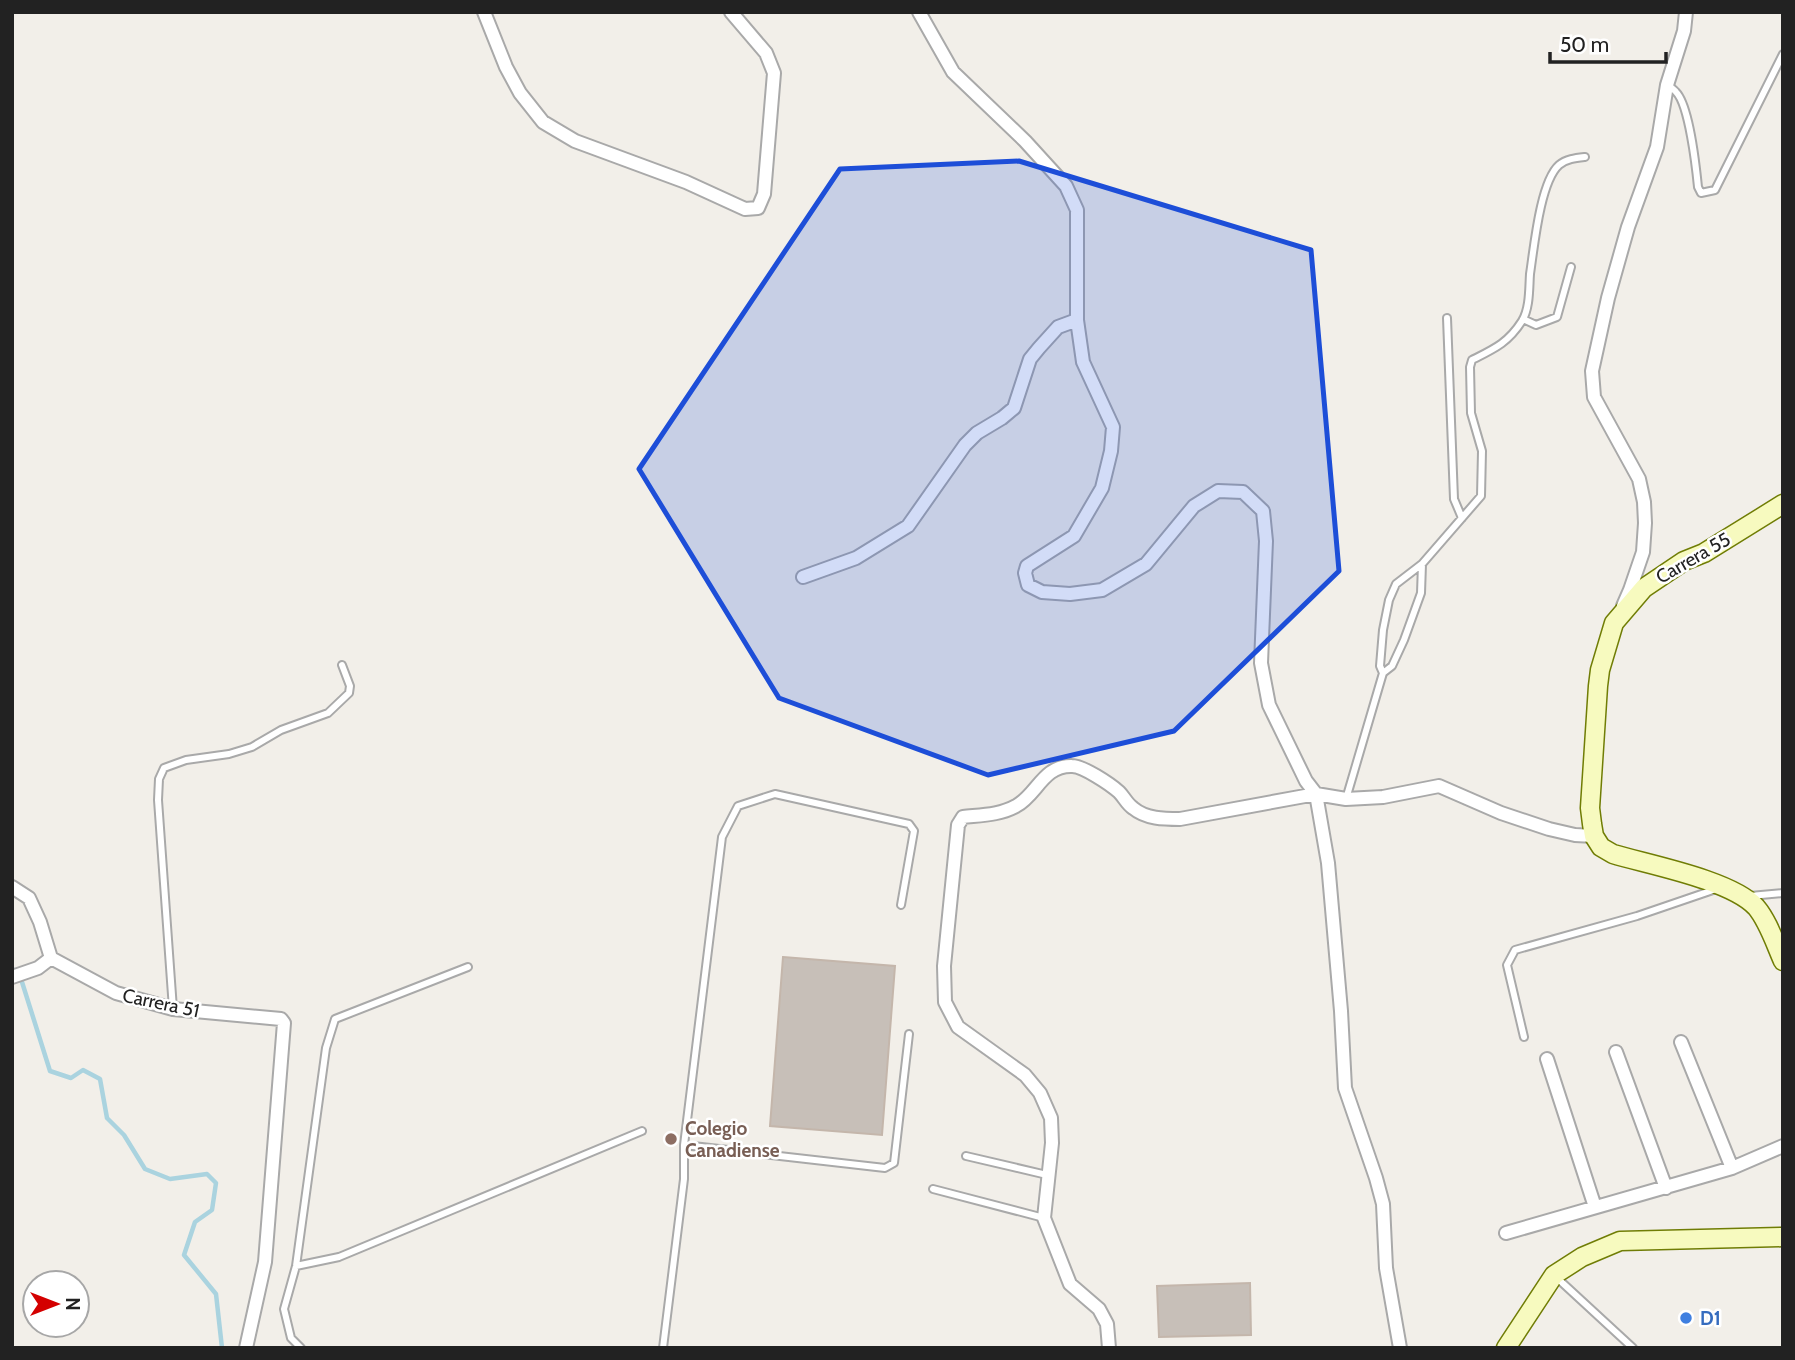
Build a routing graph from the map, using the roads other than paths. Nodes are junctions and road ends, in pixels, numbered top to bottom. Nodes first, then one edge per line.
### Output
1 (484, 12) edge
2 (731, 12) edge
3 (919, 12) edge
4 (1686, 12) edge
5 (1783, 54) edge
6 (1667, 85) junction
7 (1585, 157) dead end
8 (1571, 267) dead end
9 (1447, 318) dead end
10 (1524, 319) junction
11 (1077, 320) junction
12 (1783, 504) edge
13 (1462, 518) junction
14 (1422, 564) junction
15 (803, 578) dead end
16 (1614, 623) junction
17 (342, 665) dead end
18 (1383, 673) junction
19 (1316, 794) junction
20 (1346, 799) junction
21 (1594, 836) junction
22 (1724, 886) junction
23 (12, 887) edge
24 (1783, 893) edge
25 (1745, 897) junction
26 (901, 905) dead end
27 (51, 958) junction
28 (1783, 961) edge
29 (468, 967) dead end
30 (16, 976) edge
31 (173, 1009) junction
32 (909, 1034) dead end
33 (1524, 1037) dead end
34 (1681, 1042) dead end
35 (1616, 1052) dead end
36 (1547, 1059) dead end
37 (642, 1131) dead end
38 (684, 1145) junction
39 (1783, 1146) edge
40 (966, 1156) dead end
41 (1732, 1168) junction
42 (1048, 1175) junction
43 (1666, 1188) junction
44 (933, 1189) dead end
45 (1595, 1207) junction
46 (1044, 1218) junction
47 (1506, 1233) dead end
48 (1782, 1241) edge
49 (296, 1266) junction
50 (1554, 1275) junction
51 (246, 1348) edge
52 (301, 1348) edge
53 (663, 1348) edge
54 (1109, 1348) edge
55 (1401, 1348) edge
56 (1506, 1348) edge
57 (1633, 1348) edge

1 - 2 street
3 - 11 street
4 - 6 street
5 - 6 lane
6 - 16 street
7 - 10 lane
8 - 10 lane
9 - 13 lane
10 - 13 lane
11 - 15 street
11 - 19 street
12 - 16 street, Carrera 55
13 - 14 lane
14 - 18 lane
14 - 18 lane
16 - 21 street
17 - 31 lane
18 - 20 lane
19 - 20 street
19 - 42 street
19 - 55 street
20 - 21 street
21 - 22 street
22 - 25 street
22 - 33 lane
23 - 27 street
24 - 25 lane
25 - 28 street
26 - 38 lane
27 - 30 street
27 - 31 street, Carrera 51
29 - 49 lane
31 - 51 street, Carrera 51
32 - 38 lane
34 - 41 street
35 - 43 street
36 - 45 street
37 - 49 lane
38 - 53 lane
39 - 41 street
40 - 42 lane
41 - 43 street
42 - 46 street
43 - 45 street
44 - 46 lane
45 - 47 street
46 - 54 street
48 - 50 street
49 - 52 lane
50 - 56 street
50 - 57 lane

